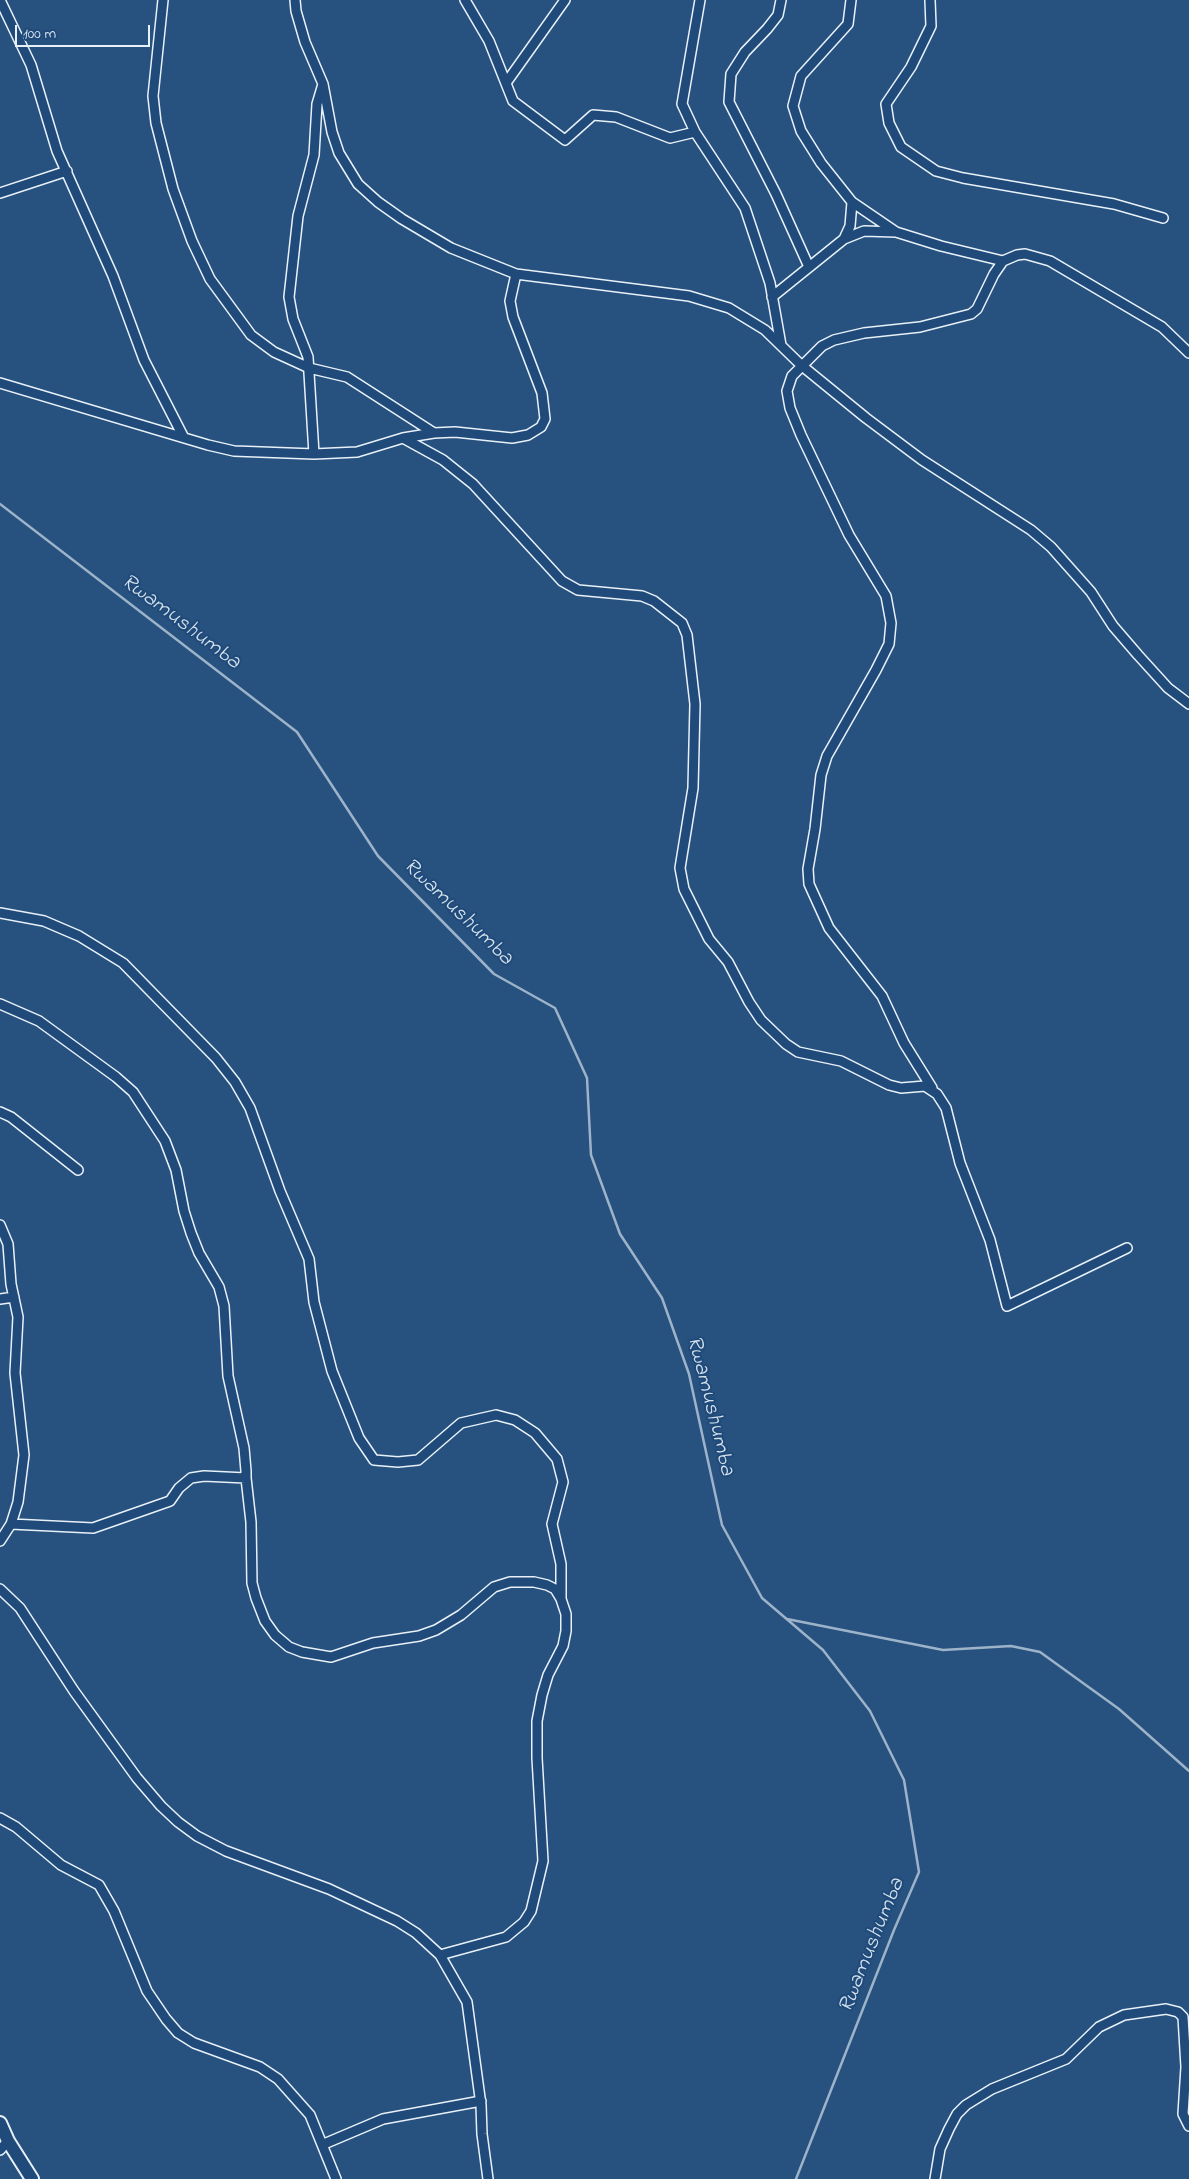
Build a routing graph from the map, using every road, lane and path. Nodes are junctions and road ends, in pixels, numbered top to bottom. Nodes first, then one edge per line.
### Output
1 (0, 0) edge
2 (163, 0) edge
3 (296, 0) edge
4 (565, 0) edge
5 (700, 0) edge
6 (781, 0) edge
7 (851, 0) edge
8 (930, 0) edge
9 (468, 2) edge
10 (506, 83) junction
11 (324, 84) junction
12 (695, 132) junction
13 (67, 171) junction
14 (0, 193) edge
15 (852, 202) junction
16 (1163, 218) dead end
17 (896, 232) junction
18 (844, 240) junction
19 (1003, 261) junction
20 (809, 267) junction
21 (516, 274) junction
22 (772, 297) junction
23 (781, 346) junction
24 (1189, 353) edge
25 (801, 365) junction
26 (309, 368) junction
27 (0, 384) edge
28 (434, 433) junction
29 (183, 436) junction
30 (403, 438) junction
31 (314, 454) junction
32 (1189, 704) edge
33 (0, 913) edge
34 (0, 1004) edge
35 (932, 1088) junction
36 (0, 1112) edge
37 (78, 1170) dead end
38 (0, 1225) edge
39 (1127, 1248) dead end
40 (14, 1297) junction
41 (0, 1299) edge
42 (246, 1478) junction
43 (11, 1524) junction
44 (0, 1541) edge
45 (0, 1589) edge
46 (561, 1599) junction
47 (0, 1818) edge
48 (440, 1955) junction
49 (1173, 2011) junction
50 (1189, 2011) edge
51 (481, 2101) junction
52 (0, 2123) edge
53 (1189, 2126) edge
54 (324, 2144) junction
55 (4, 2145) edge
56 (32, 2179) edge
57 (336, 2179) edge
58 (488, 2179) edge
59 (935, 2179) edge

1 - 13 street
2 - 26 street
3 - 11 street
4 - 10 street
5 - 12 street
6 - 20 street
7 - 15 street
8 - 16 street
9 - 10 street
10 - 12 street
11 - 21 street
11 - 26 street
12 - 22 street
13 - 14 street
13 - 29 street
15 - 17 street
15 - 18 street
17 - 18 street
17 - 19 street
18 - 20 street
19 - 24 street
19 - 25 street
20 - 22 street
21 - 23 street
21 - 28 street
22 - 23 street
23 - 25 street
25 - 32 street
25 - 35 street
26 - 28 street
26 - 31 street
27 - 29 street
28 - 30 street
29 - 31 street
30 - 31 street
30 - 35 street
33 - 46 street
34 - 42 street
35 - 39 street
36 - 37 street
38 - 40 street
40 - 41 street
40 - 43 street
42 - 43 street
42 - 46 street
43 - 44 street
45 - 48 street
46 - 48 street
47 - 54 street
48 - 51 street
49 - 50 street
49 - 53 street
49 - 59 street
51 - 54 street
51 - 58 street
52 - 55 main road
54 - 57 street
55 - 56 main road

